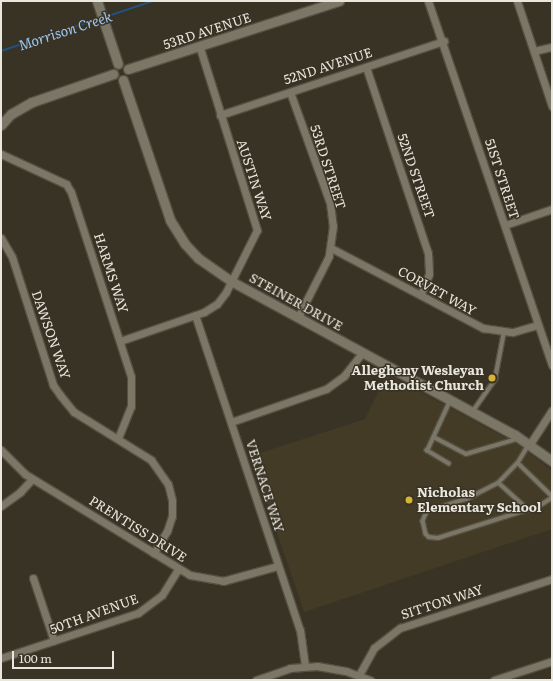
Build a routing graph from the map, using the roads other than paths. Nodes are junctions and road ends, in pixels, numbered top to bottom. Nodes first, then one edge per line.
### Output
1 (339, 1) edge
2 (428, 1) edge
3 (517, 1) edge
4 (98, 3) edge
5 (444, 41) junction
6 (552, 47) edge
7 (200, 48) junction
8 (534, 51) junction
9 (118, 64) junction
10 (366, 67) junction
11 (128, 69) junction
12 (112, 74) junction
13 (123, 80) junction
14 (290, 92) junction
15 (552, 106) edge
16 (220, 115) junction
17 (1, 125) edge
18 (1, 154) edge
19 (552, 209) edge
20 (505, 225) junction
21 (1, 238) edge
22 (331, 248) junction
23 (231, 282) junction
24 (421, 294) junction
25 (195, 315) junction
26 (298, 317) junction
27 (537, 325) junction
28 (504, 332) junction
29 (120, 340) junction
30 (362, 353) junction
31 (552, 366) edge
32 (450, 401) junction
33 (552, 410) edge
34 (472, 412) junction
35 (231, 422) junction
36 (434, 437) junction
37 (520, 438) junction
38 (118, 439) junction
39 (530, 444) junction
40 (1, 450) edge
41 (552, 461) edge
42 (518, 463) junction
43 (449, 464) dead end
44 (32, 478) junction
45 (498, 483) junction
46 (552, 497) edge
47 (1, 506) edge
48 (528, 509) junction
49 (154, 553) junction
50 (278, 566) junction
51 (178, 569) junction
52 (33, 578) dead end
53 (552, 580) edge
54 (54, 641) junction
55 (1, 658) edge
56 (552, 661) edge
57 (305, 666) junction
58 (359, 675) junction
59 (256, 680) edge
60 (370, 680) edge
61 (494, 680) edge

1 - 7 street, 53RD AVENUE
2 - 5 street, 51ST STREET
3 - 8 street
4 - 9 street
5 - 10 street, 52ND AVENUE
5 - 20 street, 51ST STREET
6 - 8 street
7 - 11 street, 53RD AVENUE
7 - 16 street, AUSTIN WAY
8 - 15 street
9 - 11 street
9 - 12 street
10 - 14 street, 52ND AVENUE
10 - 24 street, 52ND STREET
11 - 13 street
12 - 13 street
12 - 17 street
13 - 23 street, STEINER DRIVE
14 - 16 street, 52ND AVENUE
14 - 22 street, 53RD STREET
16 - 23 street, AUSTIN WAY
18 - 29 street, HARMS WAY
19 - 20 street
20 - 27 street, 51ST STREET
21 - 38 street, DAWSON WAY
22 - 24 street, CORVET WAY
22 - 26 street, 53RD STREET
23 - 25 street, AUSTIN WAY
23 - 26 street, STEINER DRIVE
24 - 28 street, CORVET WAY
25 - 29 street, AUSTIN WAY
25 - 35 street, VERNACE WAY
26 - 30 street, STEINER DRIVE
27 - 28 street, CORVET WAY
27 - 31 street, 51ST STREET
28 - 34 lane
29 - 38 street, HARMS WAY
30 - 32 street, STEINER DRIVE
30 - 35 street
32 - 34 street, STEINER DRIVE
32 - 36 lane
33 - 39 street
34 - 37 street, STEINER DRIVE
35 - 50 street, VERNACE WAY
36 - 37 lane
36 - 43 lane
37 - 39 street, STEINER DRIVE
38 - 49 street, DAWSON WAY
39 - 41 street, STEINER DRIVE
39 - 42 lane
40 - 44 street, PRENTISS DRIVE
42 - 45 lane
42 - 46 lane
44 - 47 street
44 - 49 street, PRENTISS DRIVE
45 - 48 lane
45 - 48 lane
46 - 48 lane
49 - 51 street, PRENTISS DRIVE
50 - 51 street, PRENTISS DRIVE
50 - 57 street, VERNACE WAY
51 - 54 street, 50TH AVENUE
52 - 54 street
53 - 58 street, SITTON WAY
54 - 55 street, 50TH AVENUE
56 - 61 street
57 - 58 street
57 - 59 street
58 - 60 street

